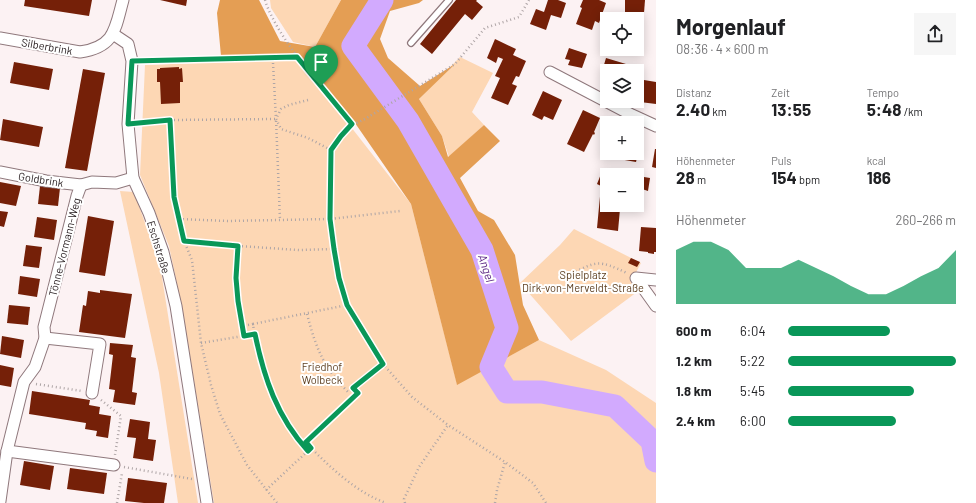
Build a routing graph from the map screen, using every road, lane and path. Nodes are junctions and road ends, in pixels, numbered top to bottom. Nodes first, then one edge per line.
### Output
1 (123, 0) edge
2 (265, 0) edge
3 (449, 0) edge
4 (529, 0) edge
5 (114, 34) junction
6 (0, 38) edge
7 (411, 43) dead end
8 (297, 57) junction
9 (132, 61) junction
10 (273, 63) dead end
11 (550, 72) dead end
12 (308, 100) dead end
13 (170, 120) junction
14 (276, 120) junction
15 (128, 124) junction
16 (352, 124) junction
17 (656, 126) edge
18 (331, 150) junction
19 (0, 172) edge
20 (133, 178) junction
21 (81, 185) junction
22 (400, 211) dead end
23 (179, 219) junction
24 (330, 219) junction
25 (280, 220) junction
26 (184, 241) junction
27 (238, 246) junction
28 (334, 249) junction
29 (569, 276) dead end
30 (636, 278) junction
31 (656, 280) edge
32 (347, 305) junction
33 (656, 306) edge
34 (307, 314) junction
35 (253, 324) junction
36 (243, 326) junction
37 (255, 334) junction
38 (244, 336) junction
39 (45, 338) junction
40 (201, 343) junction
41 (383, 364) junction
42 (24, 382) junction
43 (353, 388) junction
44 (348, 392) junction
45 (92, 393) junction
46 (353, 398) junction
47 (448, 424) junction
48 (306, 442) junction
49 (302, 445) junction
50 (311, 448) junction
51 (7, 451) junction
52 (308, 451) junction
53 (505, 462) junction
54 (118, 466) junction
55 (203, 481) junction
56 (266, 490) junction
57 (0, 502) edge
58 (117, 503) edge
59 (207, 503) edge
60 (277, 503) edge
61 (386, 503) edge
62 (405, 503) edge
63 (495, 503) edge
64 (546, 503) edge

1 - 5 street
2 - 8 path
3 - 7 lane
4 - 16 path
5 - 6 street, Silberbrink
5 - 9 street, Eschstraße
8 - 9 path
8 - 16 path
9 - 15 street, Eschstraße
10 - 14 path
11 - 17 street
12 - 14 path
13 - 14 path
13 - 15 path
13 - 23 path
14 - 18 path
14 - 25 path
15 - 20 street, Eschstraße
16 - 18 path
18 - 24 path
19 - 21 street, Goldbrink
20 - 21 street, Tönne-Vormann-Weg
20 - 55 street, Eschstraße
21 - 39 street, Tönne-Vormann-Weg
22 - 24 path
23 - 25 path
23 - 26 path
24 - 25 path
24 - 28 path
26 - 27 path
26 - 40 path
27 - 28 path
27 - 36 path
28 - 32 path
29 - 30 path
30 - 31 street
30 - 33 street
32 - 34 path
32 - 41 path
34 - 35 path
34 - 44 path
35 - 36 path
35 - 37 path
36 - 38 path
37 - 38 path
37 - 49 path
38 - 40 path
39 - 42 street, Tönne-Vormann-Weg
39 - 45 street
40 - 56 path
41 - 43 path
41 - 47 path
42 - 45 path
42 - 51 street, Tönne-Vormann-Weg
43 - 44 path
43 - 46 path
44 - 46 path
45 - 54 path
46 - 48 path
47 - 53 path
47 - 62 path
48 - 49 path
48 - 50 path
49 - 52 path
50 - 52 path
50 - 61 path
51 - 54 street
51 - 57 street, Tönne-Vormann-Weg
52 - 56 path
53 - 63 path
53 - 64 path
54 - 55 path
54 - 58 path
55 - 59 street, Eschstraße
56 - 60 path

